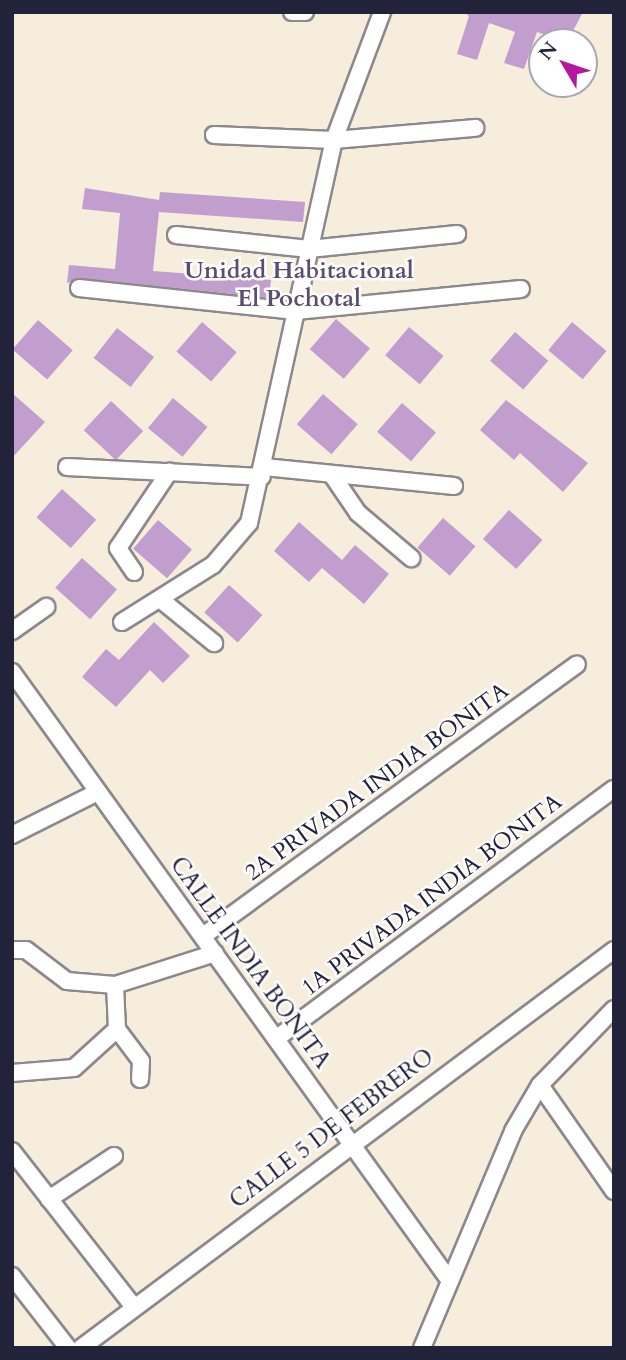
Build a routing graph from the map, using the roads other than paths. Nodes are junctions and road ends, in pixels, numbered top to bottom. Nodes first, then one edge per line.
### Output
1 (383, 12) edge
2 (475, 128) dead end
3 (214, 135) dead end
4 (334, 140) junction
5 (457, 234) dead end
6 (176, 235) dead end
7 (309, 249) junction
8 (79, 288) dead end
9 (521, 289) dead end
10 (296, 311) junction
11 (66, 467) dead end
12 (169, 472) junction
13 (263, 472) junction
14 (332, 475) junction
15 (454, 486) dead end
16 (411, 558) dead end
17 (134, 572) dead end
18 (160, 599) junction
19 (46, 607) dead end
20 (122, 622) dead end
21 (12, 631) edge
22 (214, 643) dead end
23 (577, 664) dead end
24 (12, 672) edge
25 (614, 789) edge
26 (96, 793) junction
27 (12, 835) edge
28 (203, 936) junction
29 (12, 950) edge
30 (614, 950) edge
31 (215, 953) junction
32 (115, 985) junction
33 (614, 1009) edge
34 (117, 1029) junction
35 (277, 1038) junction
36 (12, 1073) edge
37 (140, 1079) dead end
38 (540, 1085) junction
39 (351, 1141) junction
40 (12, 1151) edge
41 (114, 1157) dead end
42 (614, 1191) edge
43 (49, 1199) junction
44 (12, 1276) edge
45 (450, 1281) junction
46 (134, 1307) junction
47 (68, 1348) edge
48 (81, 1348) edge
49 (422, 1348) edge

1 - 4 street
2 - 4 street
3 - 4 street
4 - 7 street
5 - 7 street
6 - 7 street
7 - 10 street
8 - 10 street
9 - 10 street
10 - 13 street
11 - 12 street
12 - 13 street
12 - 17 street
13 - 14 street
13 - 18 street
14 - 15 street
14 - 16 street
18 - 20 street
18 - 22 street
19 - 21 street
23 - 28 street, 2A PRIVADA INDIA BONITA
24 - 26 street, CALLE INDIA BONITA
25 - 35 street, 1A PRIVADA INDIA BONITA
26 - 27 street
26 - 28 street, CALLE INDIA BONITA
28 - 31 street, CALLE INDIA BONITA
29 - 32 street
30 - 39 street, CALLE 5 DE FEBRERO
31 - 32 street
31 - 35 street, CALLE INDIA BONITA
32 - 34 street
33 - 38 street
34 - 36 street
34 - 37 street
35 - 39 street, CALLE INDIA BONITA
38 - 42 street
38 - 45 street
39 - 45 street, CALLE INDIA BONITA
39 - 46 street, CALLE 5 DE FEBRERO
40 - 43 street
41 - 43 street
43 - 46 street
44 - 47 street
45 - 49 street
46 - 48 street, CALLE 5 DE FEBRERO

